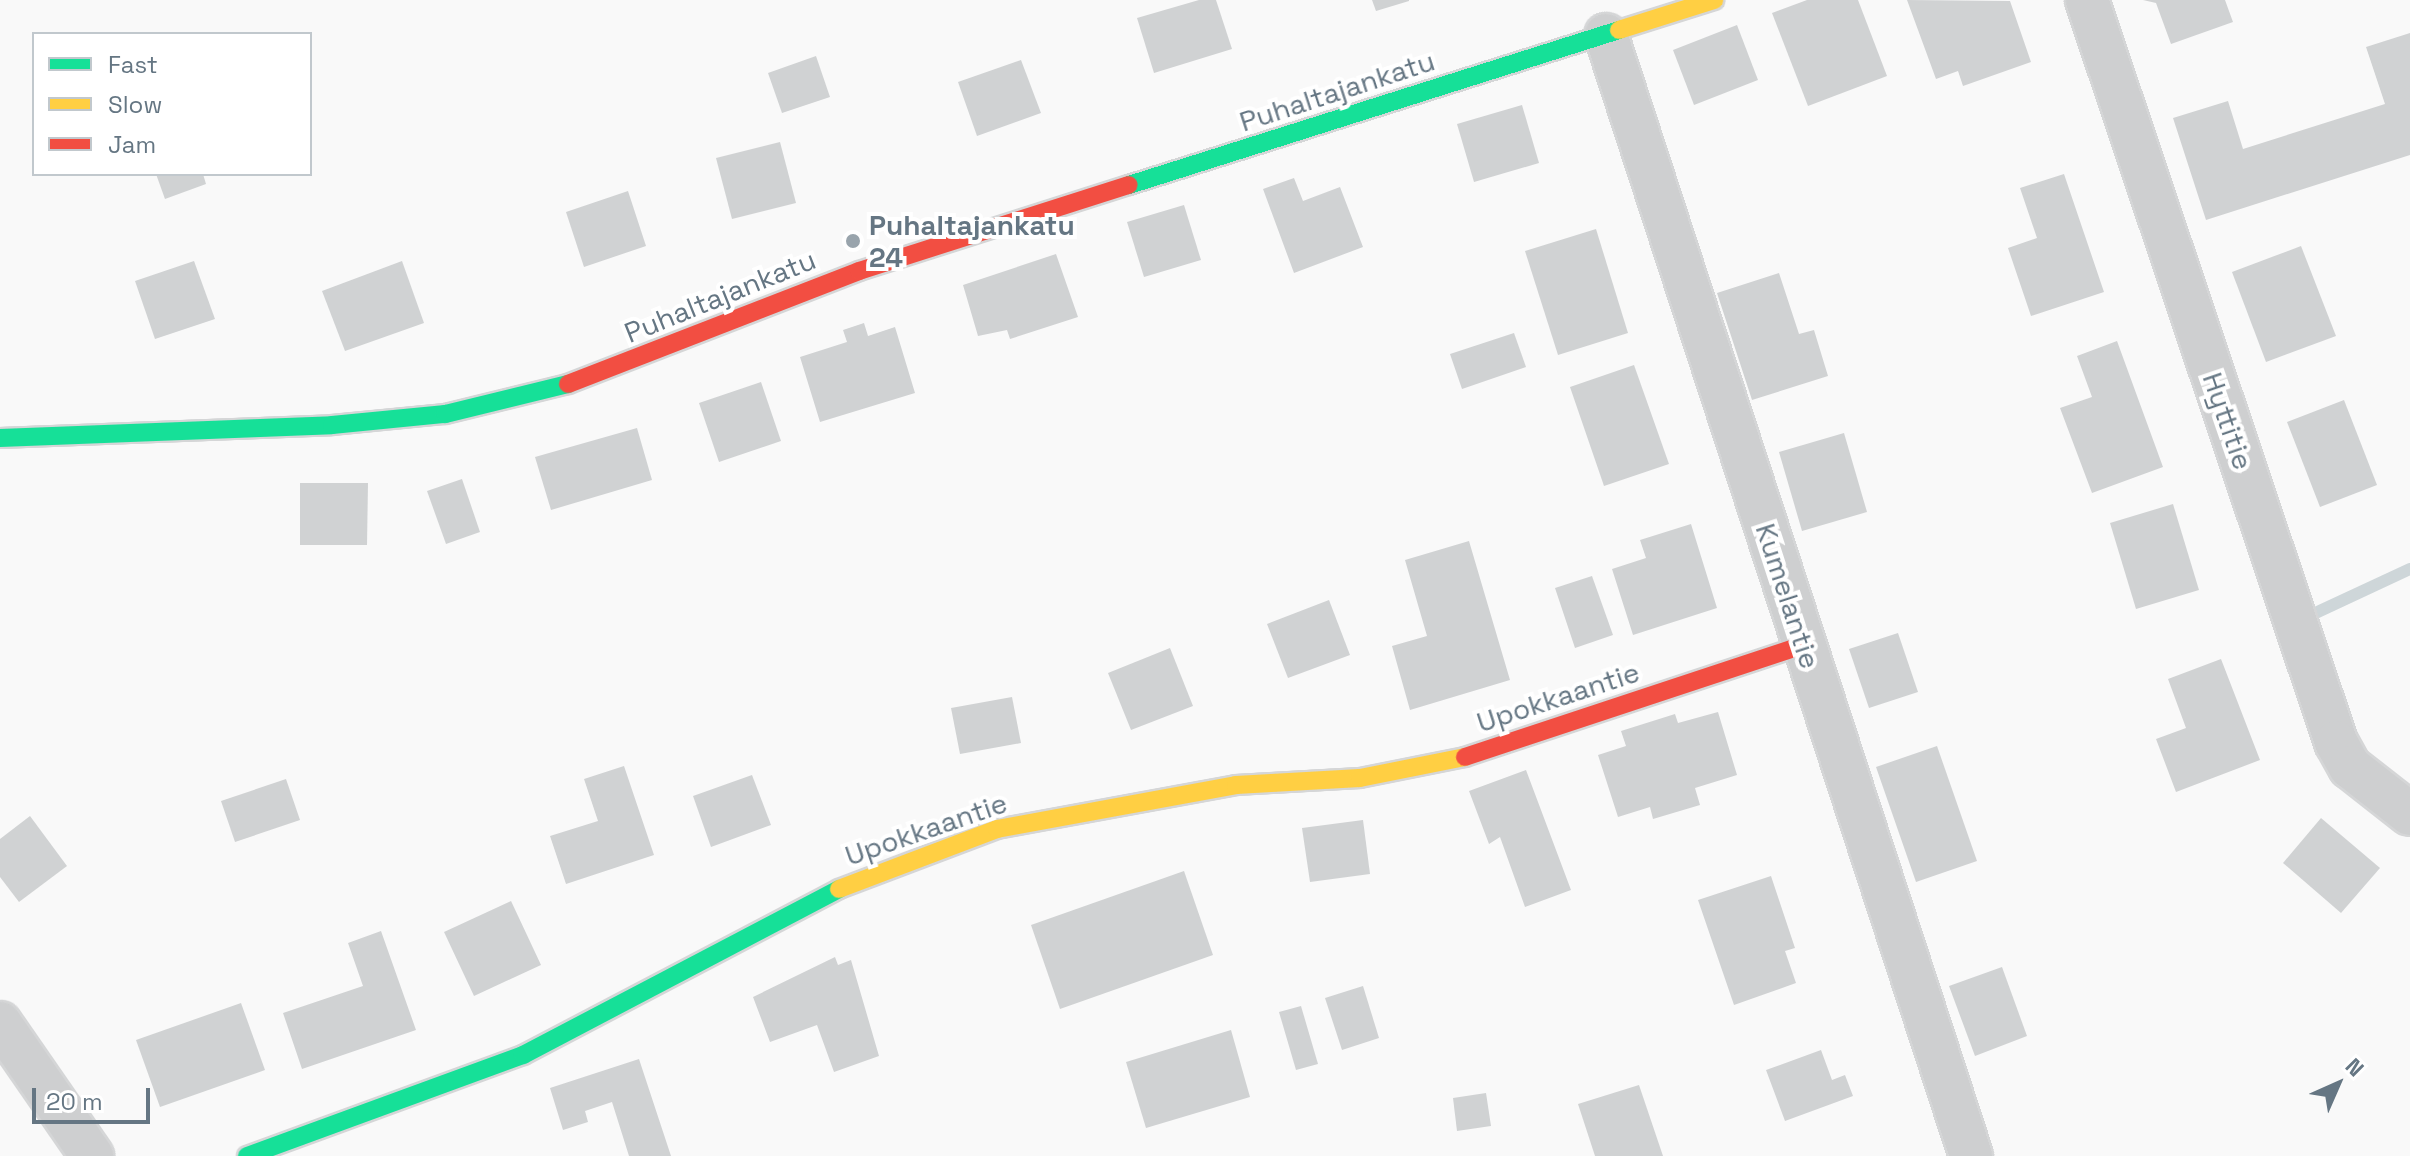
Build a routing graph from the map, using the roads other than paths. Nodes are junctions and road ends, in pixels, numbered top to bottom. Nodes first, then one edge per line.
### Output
1 (1714, 0) edge
2 (2087, 0) edge
3 (1606, 35) junction
4 (0, 438) edge
5 (1804, 645) junction
6 (2410, 814) edge
7 (0, 1023) edge
8 (92, 1156) edge
9 (247, 1156) edge
10 (1971, 1156) edge

1 - 3 street, Puhaltajankatu
2 - 6 street, Hyttitie
3 - 4 street, Puhaltajankatu
3 - 5 street, Kumelantie
5 - 9 street, Upokkaantie
5 - 10 street, Kumelantie
7 - 8 street

